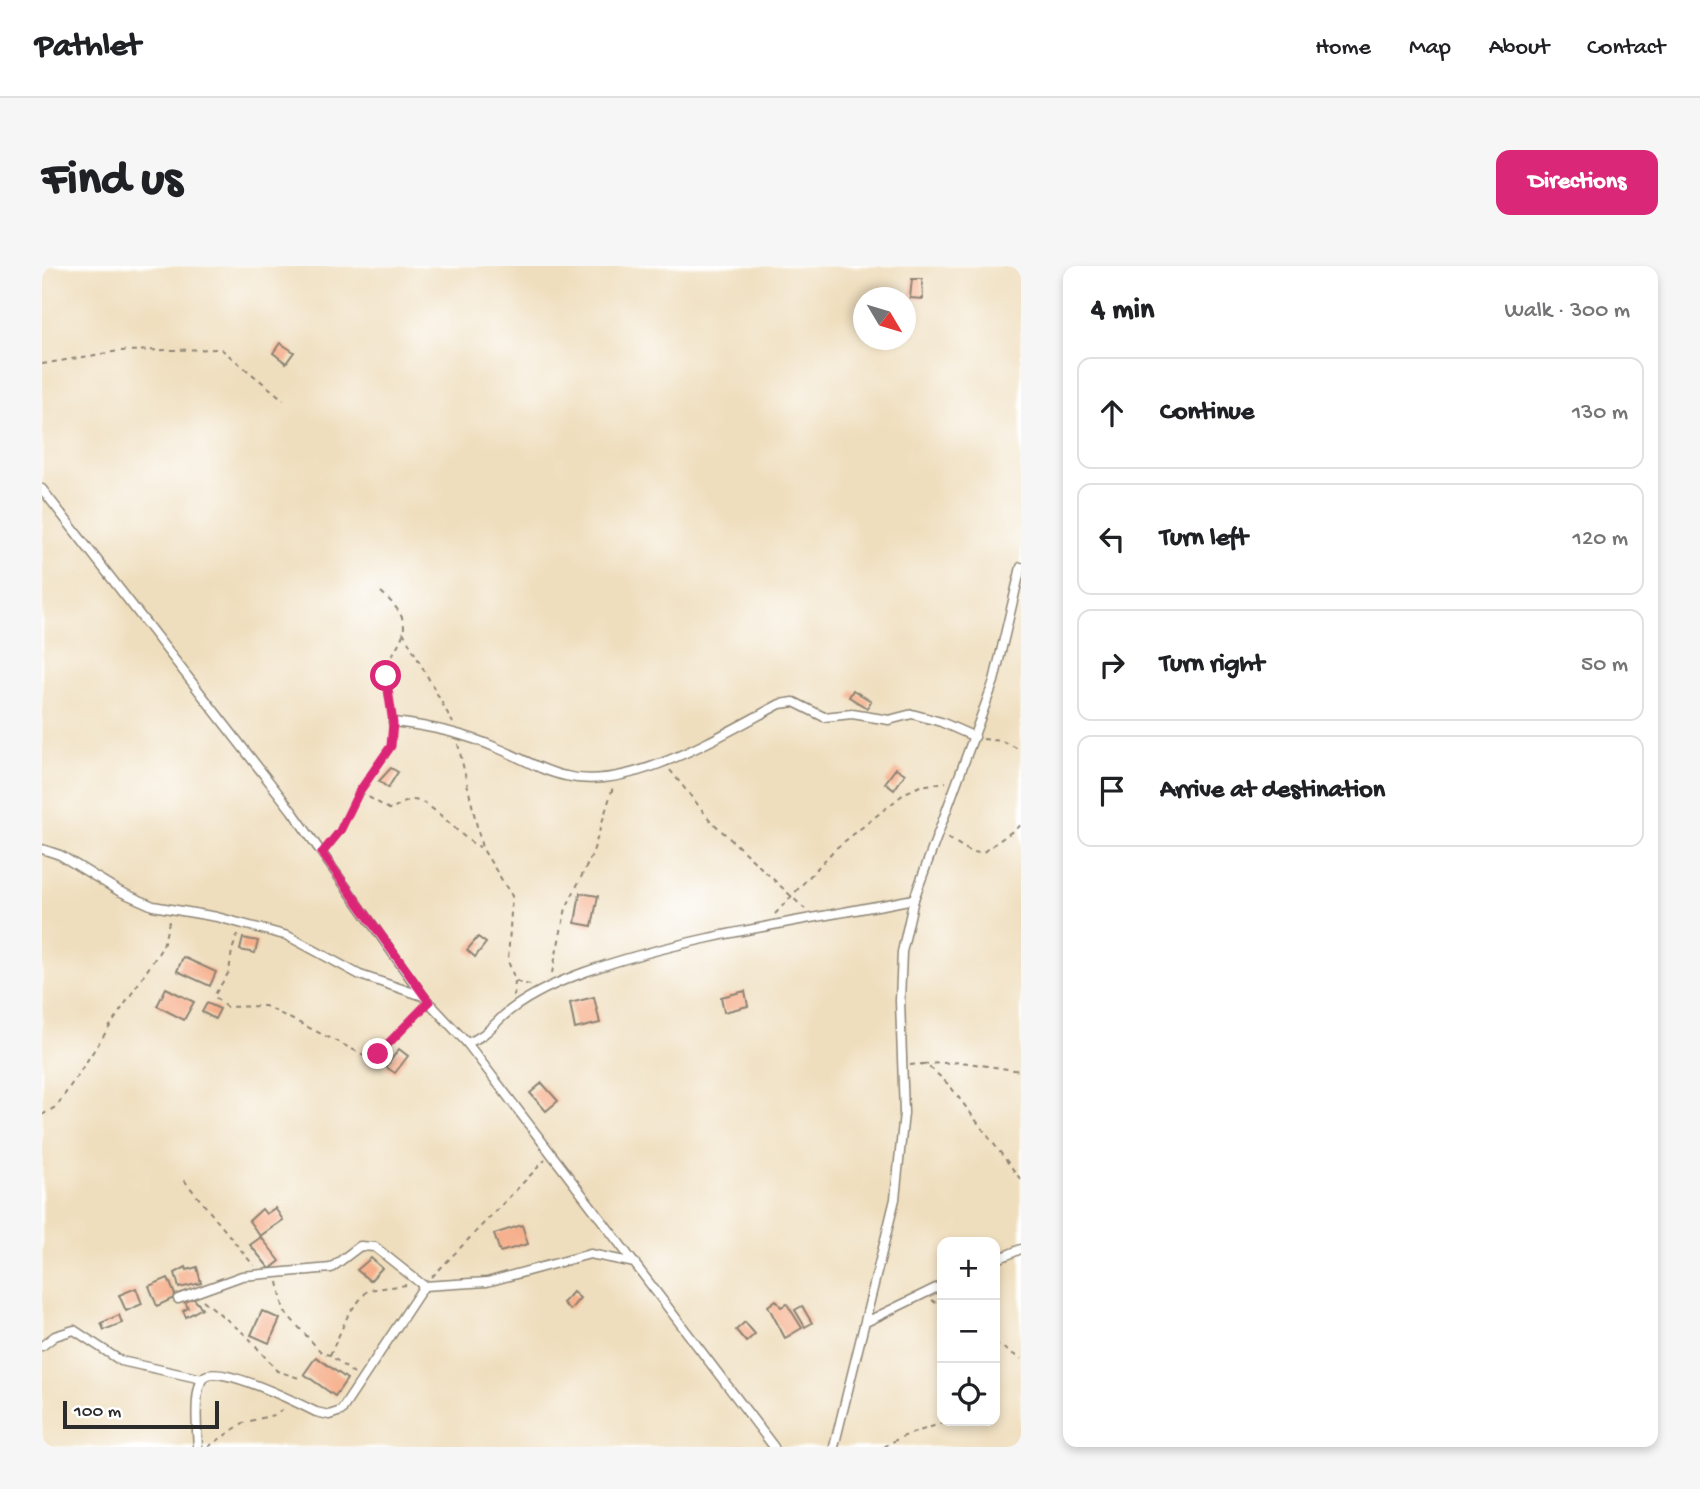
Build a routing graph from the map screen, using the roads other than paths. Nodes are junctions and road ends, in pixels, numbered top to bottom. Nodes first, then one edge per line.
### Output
1 (42, 489) edge
2 (1021, 567) edge
3 (393, 723) road end
4 (975, 737) junction
5 (43, 848) edge
6 (914, 899) junction
7 (426, 999) junction
8 (467, 1043) junction
9 (1021, 1249) edge
10 (1000, 1258) edge
11 (635, 1263) junction
12 (421, 1284) junction
13 (937, 1287) edge
14 (178, 1299) dead end
15 (866, 1322) junction
16 (42, 1346) edge
17 (202, 1379) junction
18 (198, 1447) edge
19 (774, 1447) edge
20 (834, 1447) edge

1 - 7 street
2 - 4 street
3 - 4 street
4 - 6 street
5 - 7 street
6 - 8 street
6 - 15 street
7 - 8 street
8 - 11 street
9 - 10 street
11 - 12 street
11 - 19 street
12 - 14 street
12 - 17 street
13 - 15 street
15 - 20 street
16 - 17 street
17 - 18 street

